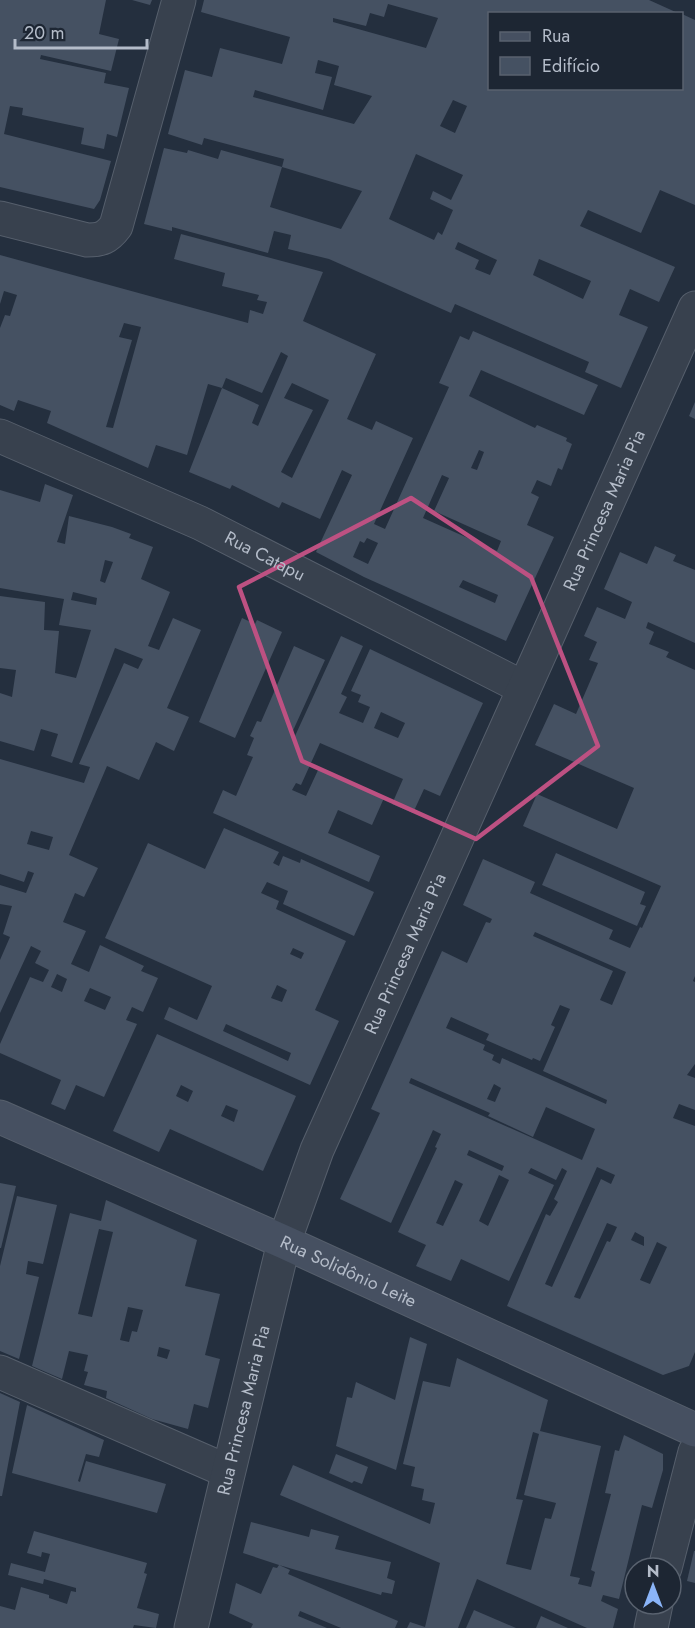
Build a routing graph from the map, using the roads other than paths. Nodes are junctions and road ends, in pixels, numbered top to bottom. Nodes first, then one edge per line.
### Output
1 (178, 0) edge
2 (0, 218) edge
3 (695, 308) edge
4 (0, 436) edge
5 (524, 688) junction
6 (0, 1117) edge
7 (284, 1242) junction
8 (0, 1372) edge
9 (695, 1430) edge
10 (695, 1452) edge
11 (227, 1471) junction
12 (668, 1556) edge
13 (191, 1628) edge

1 - 2 street
3 - 5 street, Rua Princesa Maria Pia
4 - 5 street, Rua Catapu
5 - 7 street, Rua Princesa Maria Pia
6 - 7 main road, Rua Solidônio Leite
7 - 9 main road, Rua Solidônio Leite
7 - 11 street, Rua Princesa Maria Pia
8 - 11 street
10 - 12 street
11 - 13 street, Rua Princesa Maria Pia

